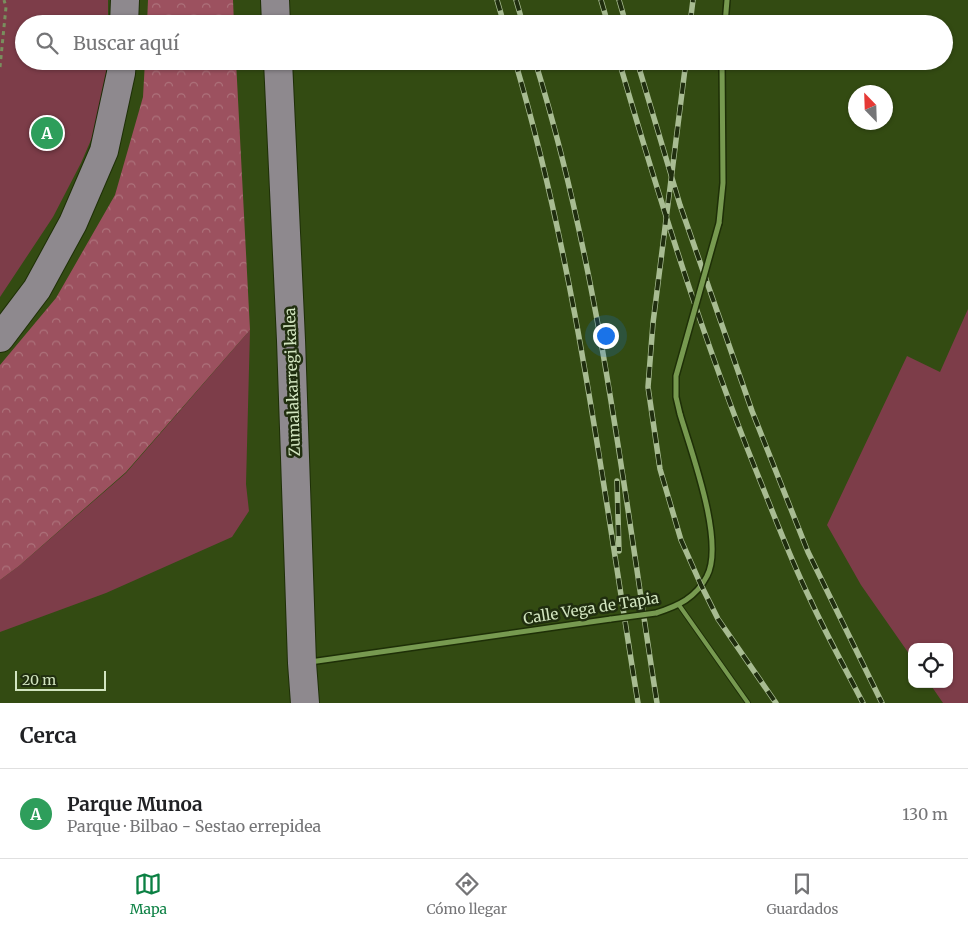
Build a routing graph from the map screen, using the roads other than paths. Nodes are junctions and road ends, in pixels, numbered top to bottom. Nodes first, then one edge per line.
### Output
1 (125, 0) edge
2 (275, 0) edge
3 (727, 0) edge
4 (124, 15) edge
5 (276, 15) edge
6 (726, 15) edge
7 (121, 70) edge
8 (278, 70) edge
9 (722, 70) edge
10 (0, 338) edge
11 (679, 605) junction
12 (302, 664) junction
13 (305, 703) edge
14 (748, 703) edge

1 - 4 main road
2 - 5 main road
3 - 6 street
7 - 10 main road
8 - 12 main road, Zumalakarregi kalea
9 - 11 street, Calle Vega de Tapia, bridge
11 - 12 street, Calle Vega de Tapia, bridge
11 - 14 lane
12 - 13 main road, Zumalakarregi kalea

